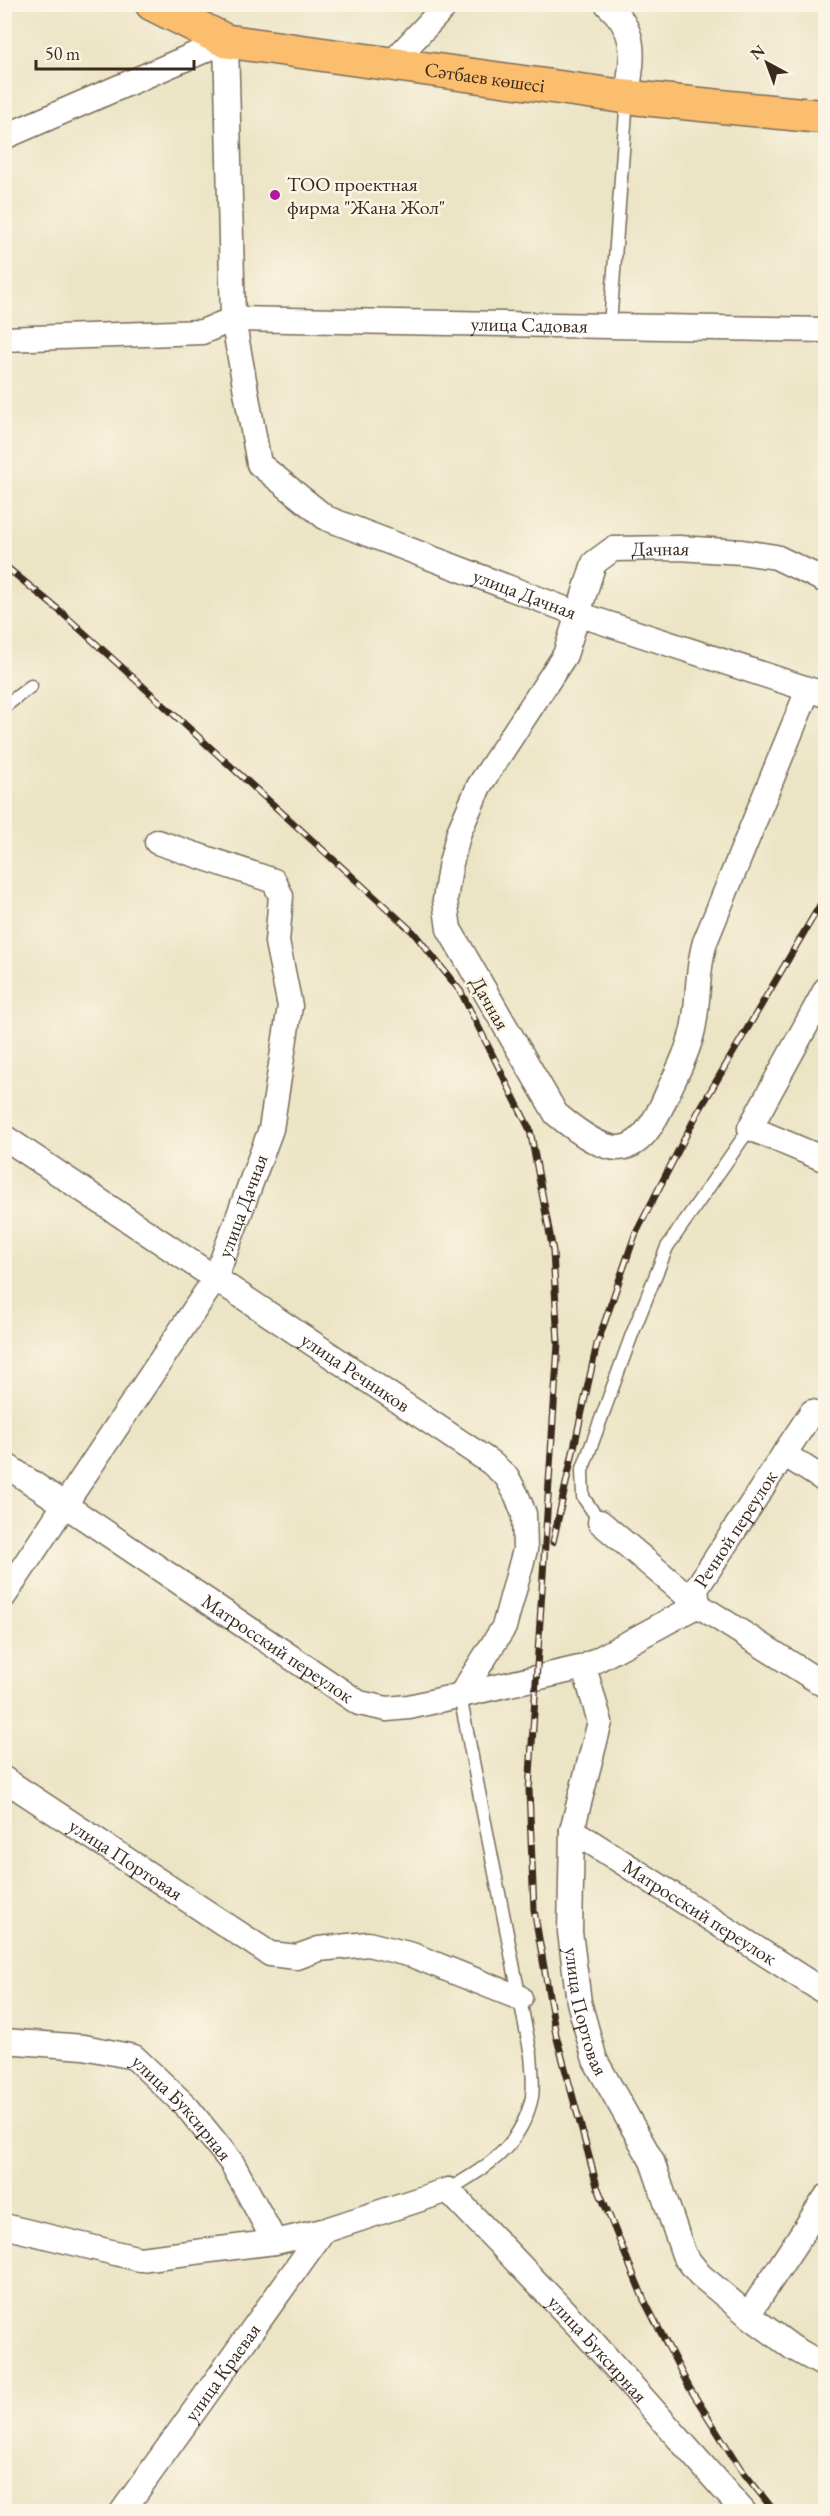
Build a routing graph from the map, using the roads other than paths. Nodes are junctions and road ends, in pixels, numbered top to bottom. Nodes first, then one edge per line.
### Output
1 (152, 4) edge
2 (447, 4) edge
3 (607, 4) edge
4 (226, 42) junction
5 (390, 65) junction
6 (627, 97) junction
7 (825, 117) edge
8 (4, 137) edge
9 (233, 319) junction
10 (610, 326) junction
11 (825, 330) edge
12 (4, 339) edge
13 (825, 582) edge
14 (578, 614) junction
15 (31, 686) dead end
16 (817, 692) edge
17 (4, 707) edge
18 (157, 842) dead end
19 (825, 989) edge
20 (750, 1128) junction
21 (4, 1137) edge
22 (825, 1160) edge
23 (215, 1279) junction
24 (812, 1412) dead end
25 (784, 1454) junction
26 (4, 1464) edge
27 (825, 1481) edge
28 (65, 1503) junction
29 (600, 1522) joint
30 (4, 1596) edge
31 (698, 1605) junction
32 (584, 1667) junction
33 (825, 1686) edge
34 (460, 1696) junction
35 (4, 1779) edge
36 (572, 1830) junction
37 (825, 1993) edge
38 (520, 1998) junction
39 (4, 2041) edge
40 (448, 2190) junction
41 (825, 2197) edge
42 (4, 2226) edge
43 (323, 2231) junction
44 (275, 2242) junction
45 (748, 2315) junction
46 (825, 2366) edge
47 (122, 2511) edge
48 (744, 2511) edge

1 - 4 main road, Сәтбаев көшесі
2 - 5 street
3 - 6 street
4 - 5 main road, Сәтбаев көшесі
4 - 8 street
4 - 9 street
5 - 6 main road, Сәтбаев көшесі
6 - 7 main road, Сәтбаев көшесі
6 - 10 lane
9 - 10 street, улица Садовая
9 - 12 street, улица Садовая
9 - 14 street, улица Дачная
10 - 11 street, улица Садовая
13 - 14 street, Дачная
14 - 16 street, улица Дачная
14 - 16 street, Дачная
15 - 17 lane
18 - 23 street, улица Дачная
19 - 20 street
20 - 22 street
20 - 29 lane
21 - 23 street, улица Речников
23 - 28 street, улица Дачная
23 - 34 street, улица Речников
24 - 25 street, Речной переулок
25 - 27 street, Речной переулок
25 - 31 street, Речной переулок
26 - 28 street, Матросский переулок
28 - 30 street, улица Дачная
28 - 34 street, Матросский переулок
29 - 31 street
31 - 32 street
31 - 33 street
32 - 34 street, Матросский переулок
32 - 36 street, улица Портовая
34 - 38 lane
35 - 38 street, улица Портовая
36 - 37 street, Матросский переулок
36 - 45 street, улица Портовая
38 - 40 lane
39 - 44 street, улица Буксирная
40 - 43 street
40 - 48 street, улица Буксирная
41 - 45 street
42 - 44 street
43 - 44 street
43 - 47 street, улица Краевая
45 - 46 street, улица Портовая

